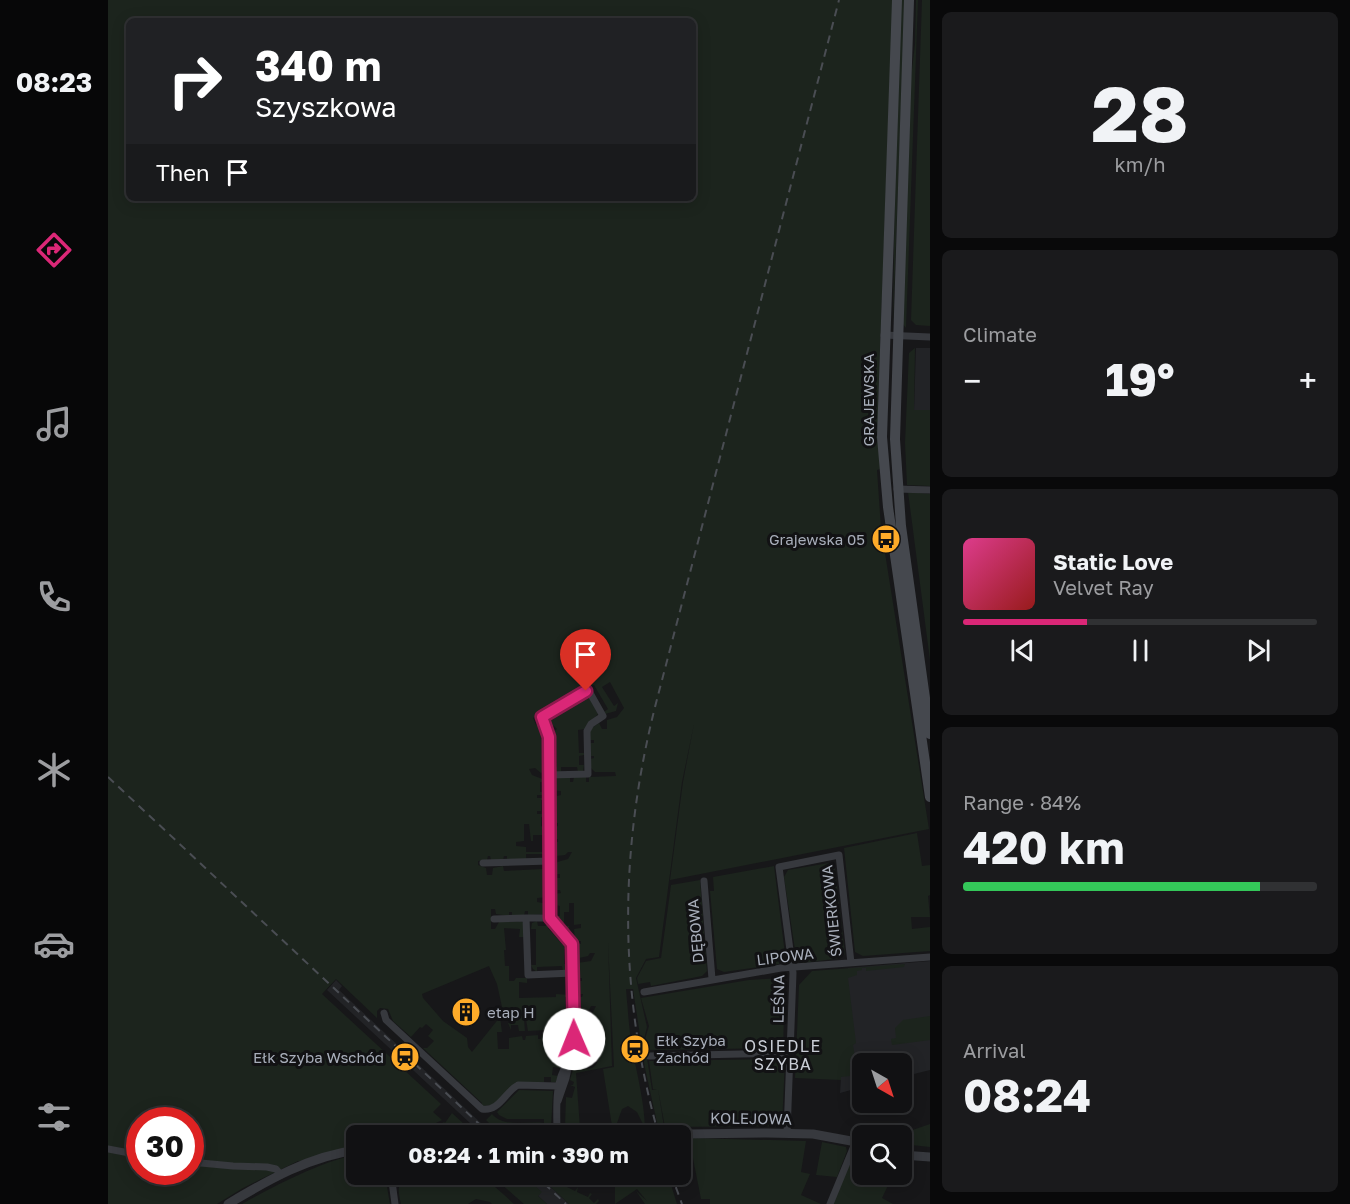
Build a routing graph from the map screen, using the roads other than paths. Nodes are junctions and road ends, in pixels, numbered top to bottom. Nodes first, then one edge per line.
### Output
1 (897, 0) edge
2 (909, 0) edge
3 (884, 335) junction
4 (897, 336) junction
5 (930, 337) edge
6 (897, 489) junction
7 (930, 490) edge
8 (930, 734) edge
9 (549, 775) junction
10 (930, 797) edge
11 (839, 855) joint
12 (550, 861) junction
13 (483, 863) dead end
14 (704, 881) dead end
15 (494, 918) dead end
16 (526, 918) junction
17 (550, 918) junction
18 (930, 957) edge
19 (850, 963) junction
20 (792, 967) junction
21 (572, 974) junction
22 (712, 980) junction
23 (644, 992) dead end
24 (384, 1013) dead end
25 (790, 1053) junction
26 (649, 1056) dead end
27 (569, 1061) junction
28 (558, 1086) junction
29 (558, 1101) junction
30 (557, 1125) edge
31 (691, 1133) edge
32 (787, 1133) junction
33 (852, 1141) edge
34 (108, 1149) edge
35 (126, 1152) edge
36 (346, 1152) edge
37 (912, 1156) edge
38 (852, 1157) edge
39 (930, 1157) edge
40 (204, 1164) edge
41 (281, 1175) junction
42 (392, 1185) edge
43 (228, 1204) edge
44 (396, 1204) edge
45 (830, 1204) edge

1 - 3 main road, GRAJEWSKA
2 - 4 main road, GRAJEWSKA
3 - 4 street
3 - 10 main road, GRAJEWSKA
4 - 5 street
4 - 6 main road, GRAJEWSKA
6 - 7 street
6 - 8 main road, GRAJEWSKA
9 - 9 street
9 - 12 street
11 - 19 street, ŚWIERKOWA
11 - 20 street, LEŚNA
12 - 13 street
12 - 17 street
14 - 22 street, DĘBOWA
15 - 16 street
16 - 17 street
16 - 21 street
17 - 21 street
18 - 19 street, LIPOWA
19 - 20 street, LIPOWA
20 - 22 street, LIPOWA
20 - 25 street, LEŚNA
21 - 27 street
22 - 23 street, LIPOWA
24 - 28 street
25 - 26 street
25 - 32 street, LEŚNA
27 - 28 street
27 - 29 street
28 - 29 street
29 - 30 street
31 - 32 street, KOLEJOWA
32 - 33 street, KOLEJOWA
34 - 35 street
36 - 41 street
37 - 39 street
38 - 45 street
40 - 41 street
41 - 43 street
42 - 44 street

